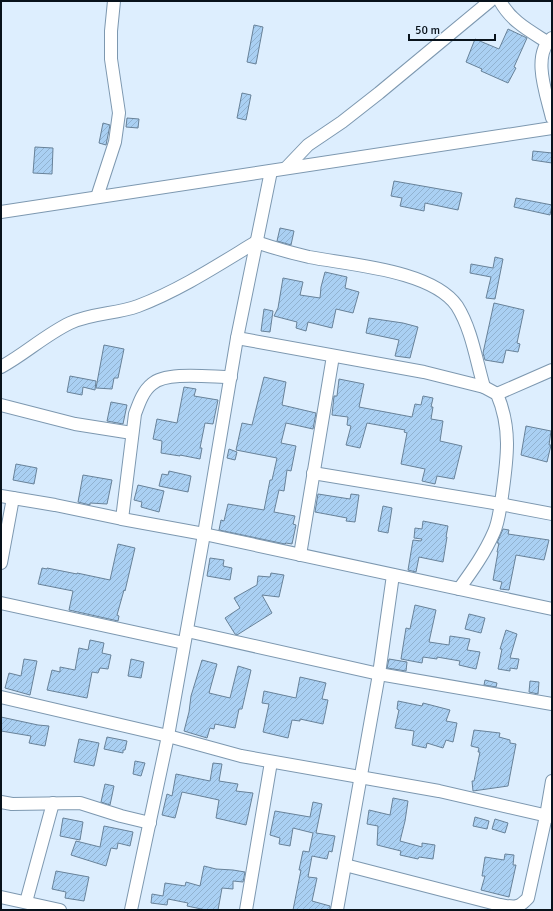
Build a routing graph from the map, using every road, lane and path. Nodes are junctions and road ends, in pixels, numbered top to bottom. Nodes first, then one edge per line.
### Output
1 (114, 1) edge
2 (490, 1) edge
3 (500, 1) edge
4 (550, 40) edge
5 (552, 118) edge
6 (552, 128) edge
7 (287, 167) junction
8 (271, 171) junction
9 (97, 197) junction
10 (1, 212) edge
11 (256, 242) junction
12 (237, 338) junction
13 (333, 356) junction
14 (1, 367) edge
15 (552, 370) edge
16 (231, 377) junction
17 (484, 387) junction
18 (497, 394) junction
19 (1, 405) edge
20 (132, 433) junction
21 (313, 473) junction
22 (1, 496) edge
23 (13, 498) junction
24 (500, 504) junction
25 (552, 514) edge
26 (122, 519) junction
27 (204, 534) junction
28 (300, 555) junction
29 (1, 563) edge
30 (393, 575) junction
31 (459, 589) junction
32 (1, 603) edge
33 (552, 609) edge
34 (187, 631) junction
35 (184, 644) junction
36 (379, 674) junction
37 (1, 698) edge
38 (552, 704) edge
39 (168, 736) junction
40 (271, 762) junction
41 (361, 776) junction
42 (552, 781) edge
43 (1, 802) edge
44 (53, 803) junction
45 (549, 816) edge
46 (150, 823) junction
47 (345, 865) junction
48 (1, 897) edge
49 (26, 902) junction
50 (60, 910) edge
51 (131, 910) edge
52 (246, 910) edge
53 (336, 910) edge

1 - 9 street
2 - 7 street
3 - 4 street
4 - 5 street
6 - 7 street
7 - 8 street
8 - 9 street
8 - 11 street
9 - 10 street
11 - 12 street
11 - 14 street
11 - 17 street
12 - 13 street
12 - 16 street
13 - 17 street
13 - 21 street
15 - 18 street
16 - 20 street
16 - 27 street
17 - 18 street
18 - 24 street
19 - 20 street
20 - 26 street
21 - 24 street
21 - 28 street
22 - 23 street
23 - 26 street
23 - 29 street
24 - 25 street
24 - 31 street
26 - 27 street
27 - 28 street
27 - 34 street
28 - 30 street
30 - 31 street
30 - 36 street
31 - 33 street
32 - 35 street
34 - 35 street
34 - 36 street
35 - 39 street
36 - 38 street
36 - 41 street
37 - 39 street
39 - 40 street
39 - 46 street
40 - 41 street
40 - 52 street
41 - 45 street
41 - 47 street
42 - 45 street
43 - 44 street
44 - 46 street
44 - 49 street
45 - 47 street
46 - 51 street
47 - 53 street
48 - 49 street
49 - 50 street

